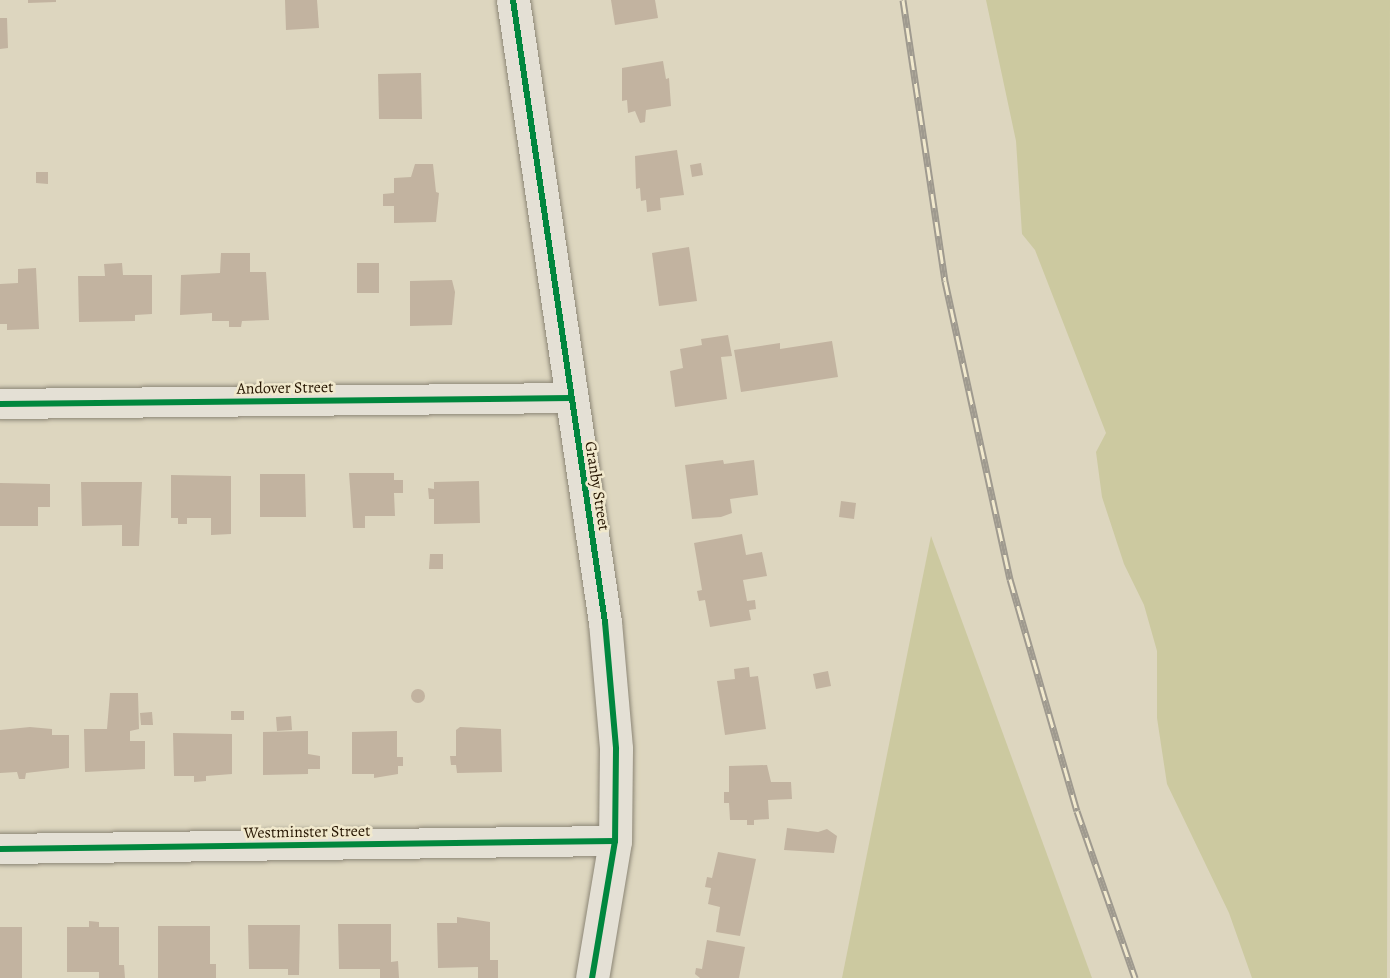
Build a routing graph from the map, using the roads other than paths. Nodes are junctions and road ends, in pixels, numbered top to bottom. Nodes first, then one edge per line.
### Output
1 (513, 0) edge
2 (570, 398) junction
3 (0, 404) edge
4 (615, 841) junction
5 (0, 849) edge
6 (592, 978) edge

1 - 2 main road, Granby Street
2 - 3 street, Andover Street
2 - 4 main road, Granby Street
4 - 5 street, Westminster Street
4 - 6 main road, Granby Street

